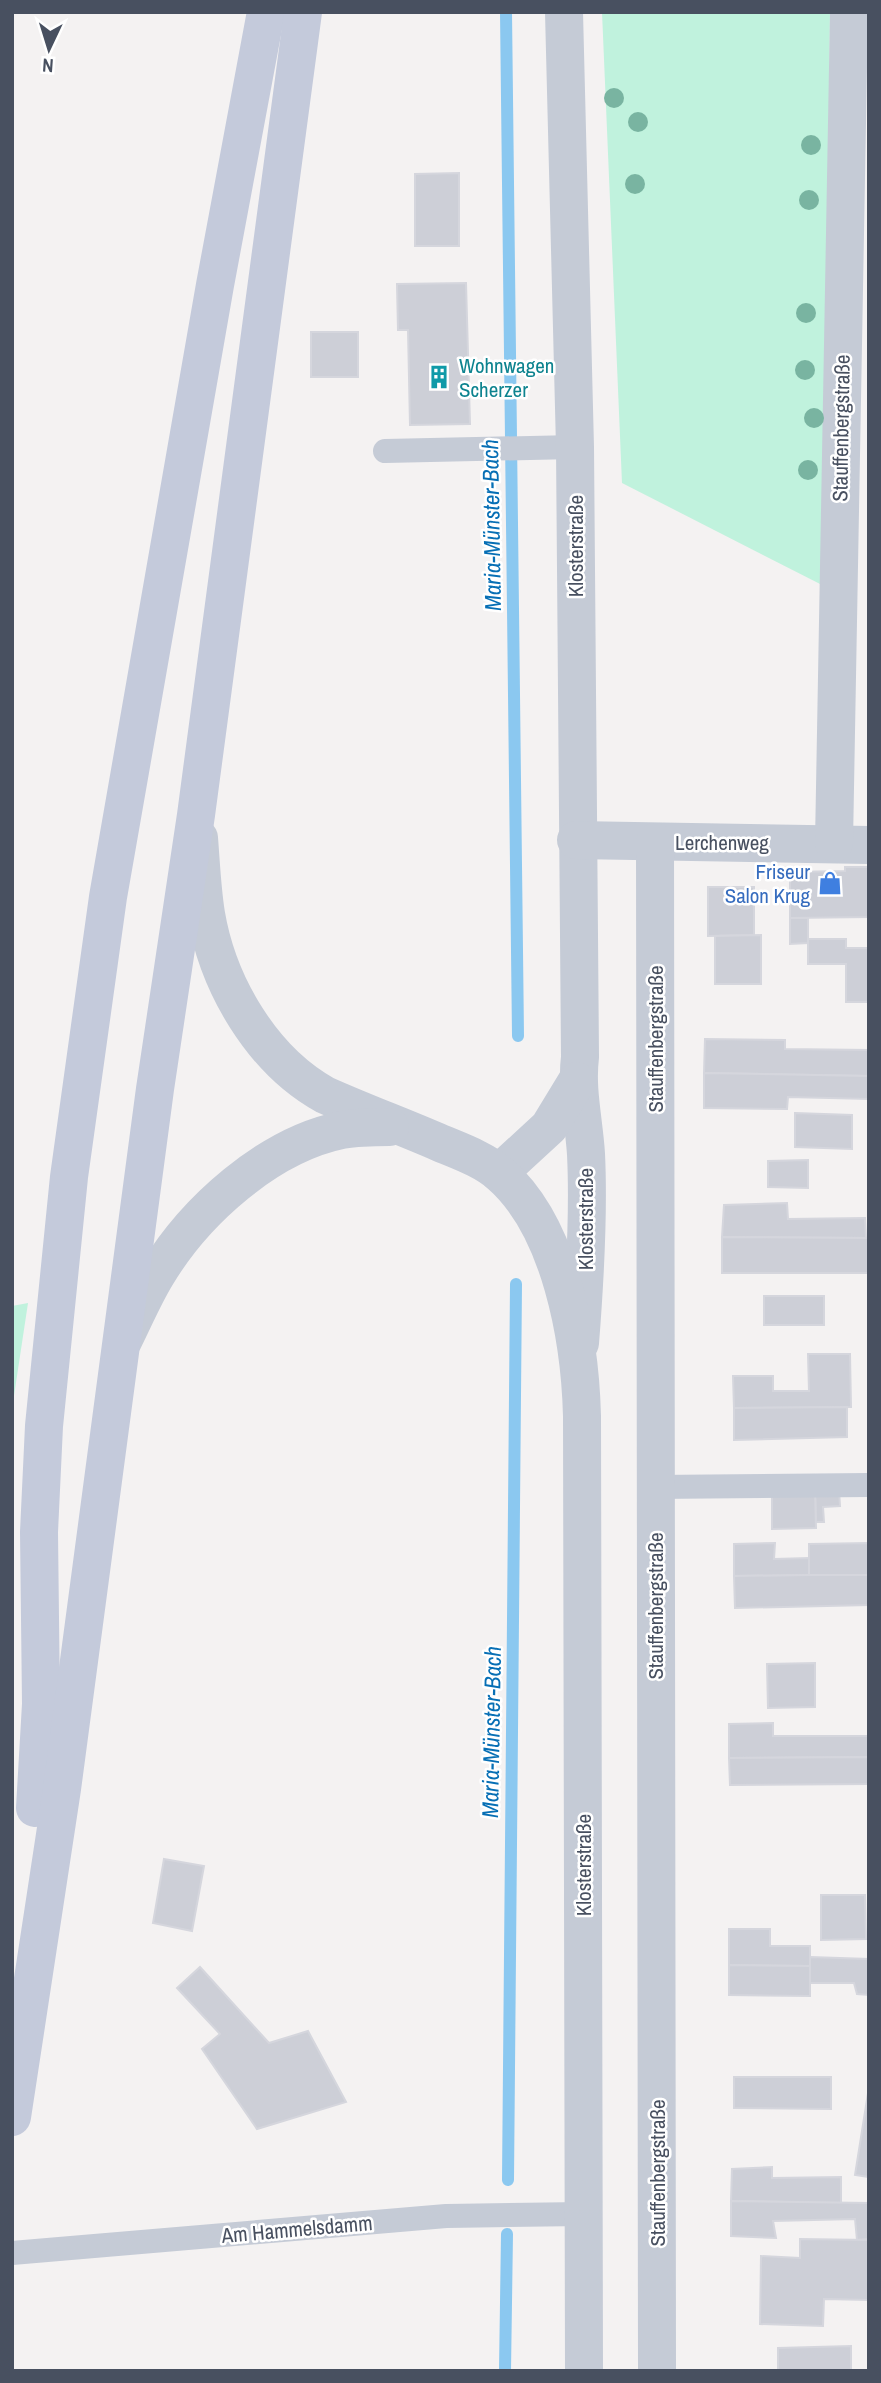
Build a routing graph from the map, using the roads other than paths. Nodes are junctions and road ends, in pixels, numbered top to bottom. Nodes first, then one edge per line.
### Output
1 (267, 12) edge
2 (303, 12) edge
3 (564, 12) edge
4 (849, 12) edge
5 (575, 447) junction
6 (385, 451) dead end
7 (196, 815) junction
8 (576, 840) junction
9 (655, 842) junction
10 (851, 844) edge
11 (577, 1080) junction
12 (401, 1126) junction
13 (499, 1173) junction
14 (119, 1349) junction
15 (579, 1359) junction
16 (869, 1485) edge
17 (654, 1487) junction
18 (12, 1986) edge
19 (12, 2117) edge
20 (583, 2214) junction
21 (12, 2253) edge
22 (584, 2371) edge
23 (657, 2371) edge

1 - 18 main road
2 - 7 main road
3 - 5 street, Klosterstraße
4 - 10 street, Stauffenbergstraße
5 - 6 lane
5 - 8 street, Klosterstraße
7 - 12 street, Klosterstraße
7 - 14 main road
8 - 9 street, Lerchenweg
8 - 11 street, Klosterstraße
9 - 10 street, Lerchenweg
9 - 17 street, Stauffenbergstraße
11 - 13 street, Klosterstraße
11 - 15 street, Klosterstraße
12 - 13 street, Klosterstraße
12 - 14 street
13 - 15 street, Klosterstraße
14 - 19 main road
15 - 20 street, Klosterstraße
16 - 17 lane
17 - 23 street, Stauffenbergstraße
20 - 21 lane, Am Hammelsdamm
20 - 22 street, Klosterstraße

